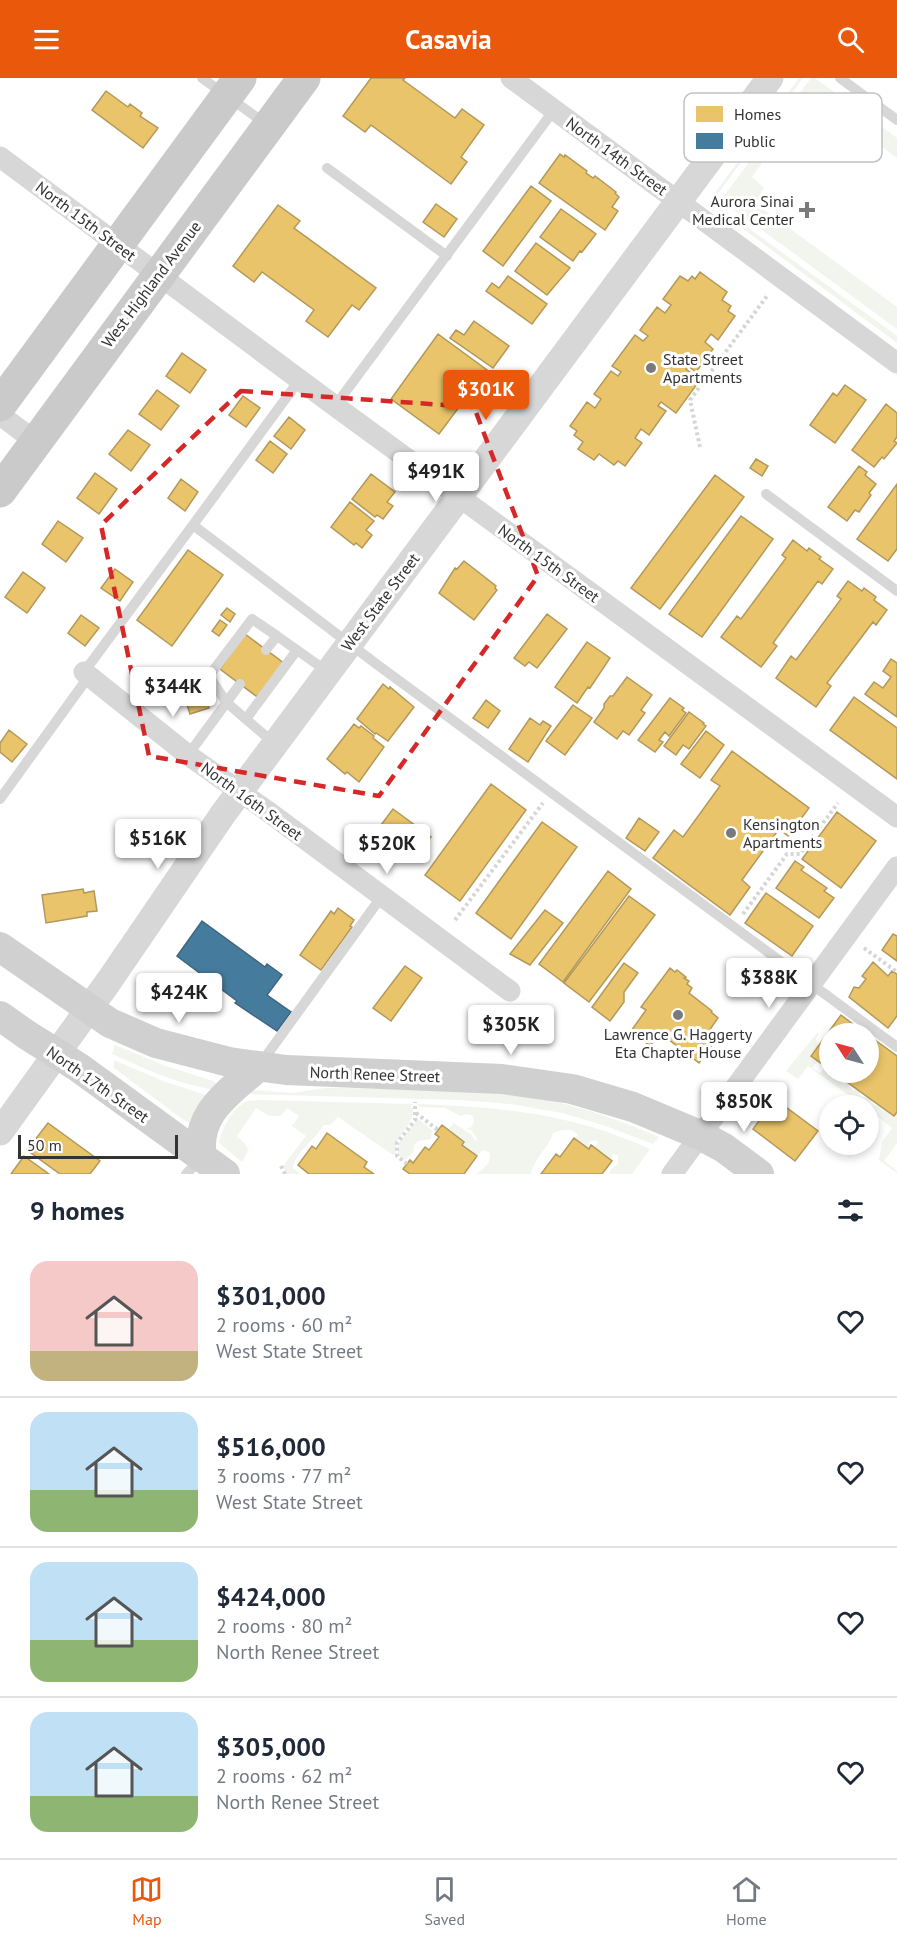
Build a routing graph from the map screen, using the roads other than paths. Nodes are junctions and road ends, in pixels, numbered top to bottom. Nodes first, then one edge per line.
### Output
1 (304, 78) edge
2 (511, 78) edge
3 (770, 78) edge
4 (840, 78) edge
5 (223, 84) edge
6 (759, 93) edge
7 (860, 93) edge
8 (882, 109) edge
9 (554, 110) junction
10 (897, 120) edge
11 (268, 126) junction
12 (0, 157) edge
13 (706, 162) edge
14 (327, 168) dead end
15 (677, 200) junction
16 (117, 244) junction
17 (447, 256) junction
18 (158, 275) junction
19 (897, 363) edge
20 (300, 379) junction
21 (0, 405) edge
22 (335, 406) junction
23 (0, 415) edge
24 (35, 441) junction
25 (0, 491) edge
26 (765, 494) dead end
27 (459, 496) junction
28 (193, 525) junction
29 (897, 591) edge
30 (277, 636) junction
31 (350, 643) junction
32 (266, 650) dead end
33 (297, 650) junction
34 (328, 672) junction
35 (87, 674) junction
36 (240, 684) dead end
37 (226, 702) junction
38 (246, 719) junction
39 (276, 744) junction
40 (188, 754) junction
41 (240, 792) junction
42 (0, 799) edge
43 (897, 818) edge
44 (897, 867) edge
45 (382, 896) junction
46 (0, 946) edge
47 (811, 984) junction
48 (510, 991) dead end
49 (89, 1008) junction
50 (0, 1016) edge
51 (897, 1047) edge
52 (56, 1053) junction
53 (259, 1066) junction
54 (0, 1132) edge
55 (700, 1135) junction
56 (204, 1169) edge
57 (672, 1174) edge
58 (759, 1174) edge

1 - 11 main road, West Highland Avenue
2 - 9 street, North 14th Street
3 - 6 street, West State Street
4 - 7 lane
5 - 11 lane
5 - 16 main road
8 - 10 lane
9 - 15 street, North 14th Street
9 - 17 lane
11 - 18 main road, West Highland Avenue
12 - 16 street, North 15th Street
13 - 15 street, West State Street
14 - 17 lane
15 - 19 street, North 14th Street
15 - 27 street, West State Street
16 - 18 street, North 15th Street
16 - 21 main road
17 - 22 lane
18 - 20 street, North 15th Street
18 - 24 main road, West Highland Avenue
20 - 22 street, North 15th Street
20 - 28 lane
22 - 27 street, North 15th Street
23 - 24 street
24 - 25 main road, West Highland Avenue
26 - 29 lane
27 - 31 street, West State Street
27 - 43 street, North 15th Street
28 - 31 lane
28 - 35 lane
30 - 32 lane
30 - 33 lane
30 - 37 lane
31 - 34 street, West State Street
31 - 47 lane
33 - 34 lane
33 - 38 lane
34 - 39 street, West State Street
35 - 40 street, North 16th Street
35 - 42 lane
36 - 37 lane
37 - 38 lane
37 - 40 lane
38 - 39 lane
39 - 41 street, West State Street
40 - 41 street, North 16th Street
41 - 45 street, North 16th Street
41 - 49 street, West State Street
44 - 47 street
45 - 48 street, North 16th Street
45 - 53 lane
46 - 49 main road
47 - 51 lane
47 - 55 street
49 - 52 street, West State Street
49 - 53 main road, North Renee Street
50 - 52 main road, North 17th Street
52 - 54 street, West State Street
52 - 56 main road, North 17th Street
53 - 55 main road, North Renee Street
53 - 56 main road
55 - 57 street
55 - 58 main road

